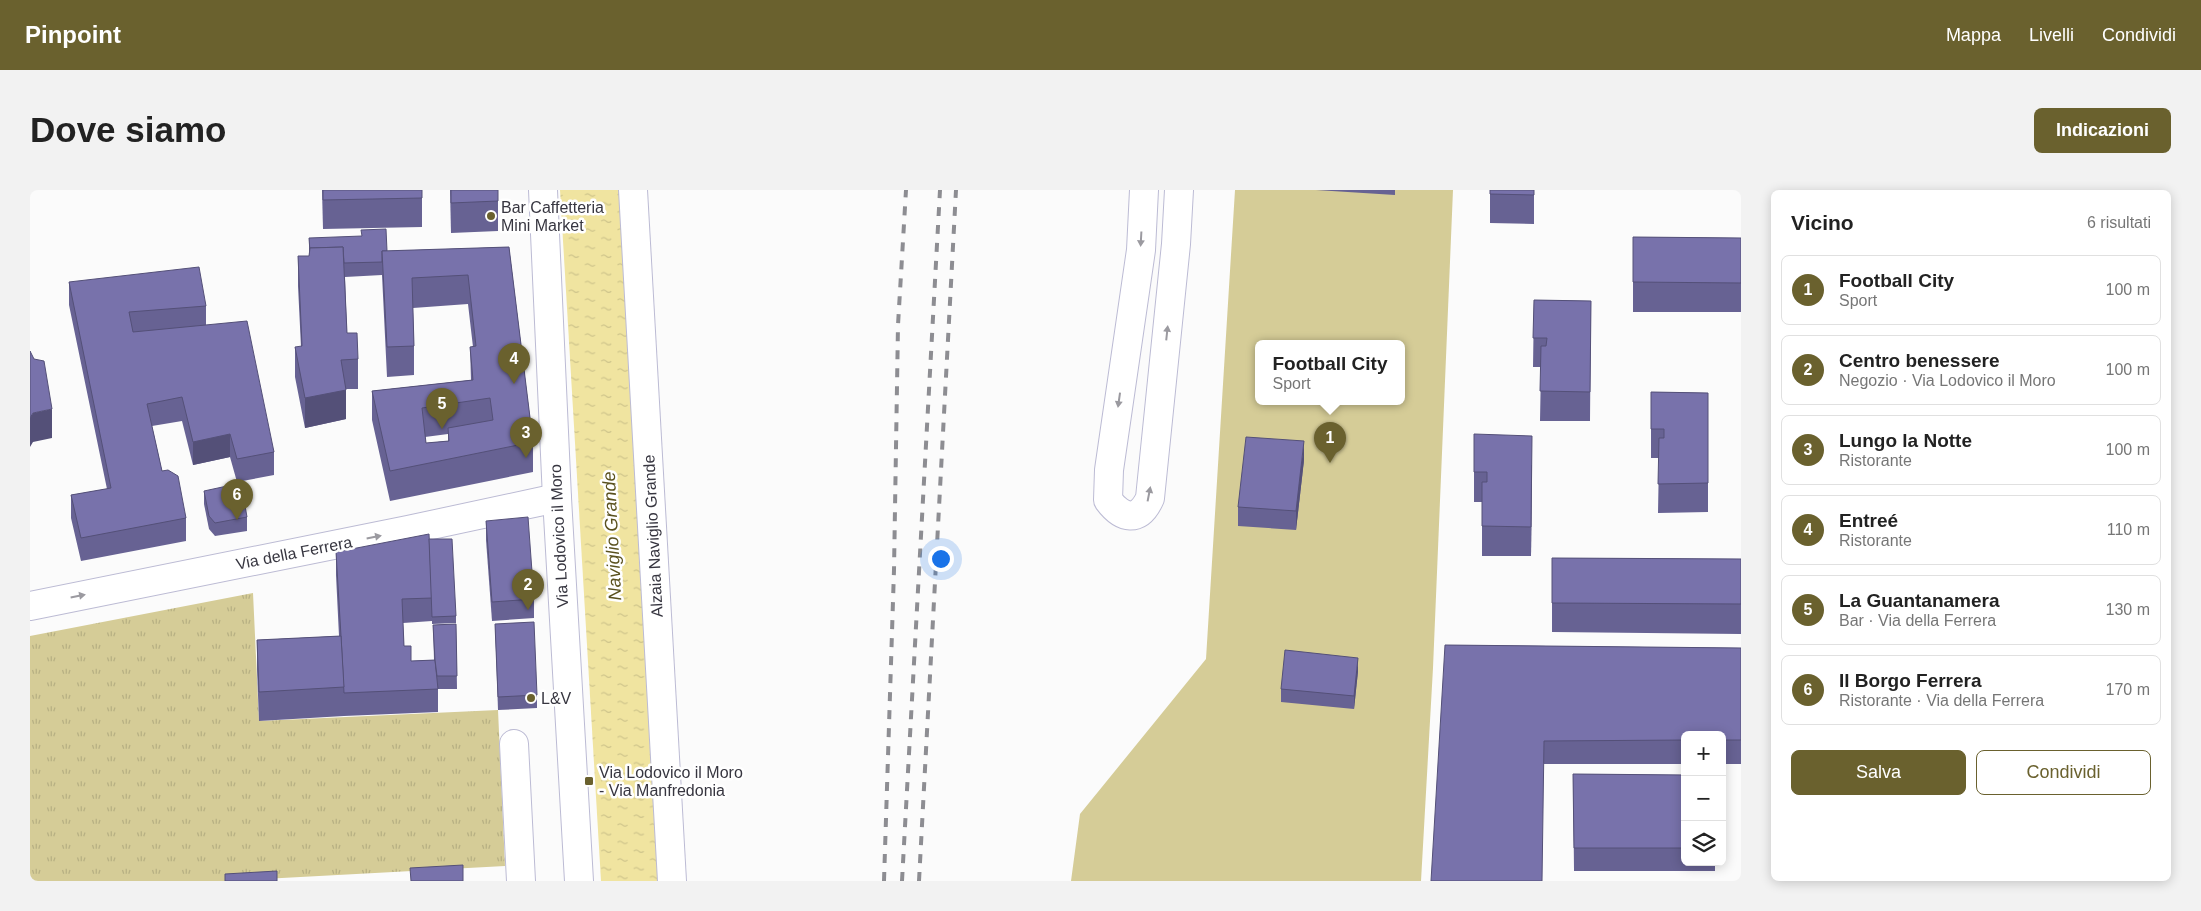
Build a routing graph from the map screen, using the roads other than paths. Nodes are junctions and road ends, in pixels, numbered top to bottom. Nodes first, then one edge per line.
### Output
1 (543, 190) edge
2 (633, 190) edge
3 (1144, 190) edge
4 (1179, 190) edge
5 (557, 498) junction
6 (30, 606) edge
7 (514, 744) dead end
8 (521, 881) edge
9 (579, 881) edge
10 (672, 881) edge

1 - 5 street, Via Lodovico il Moro
2 - 10 street, Alzaia Naviglio Grande
3 -> 4 street
6 -> 5 street, Via della Ferrera
5 - 9 street, Via Lodovico il Moro
7 - 8 street

